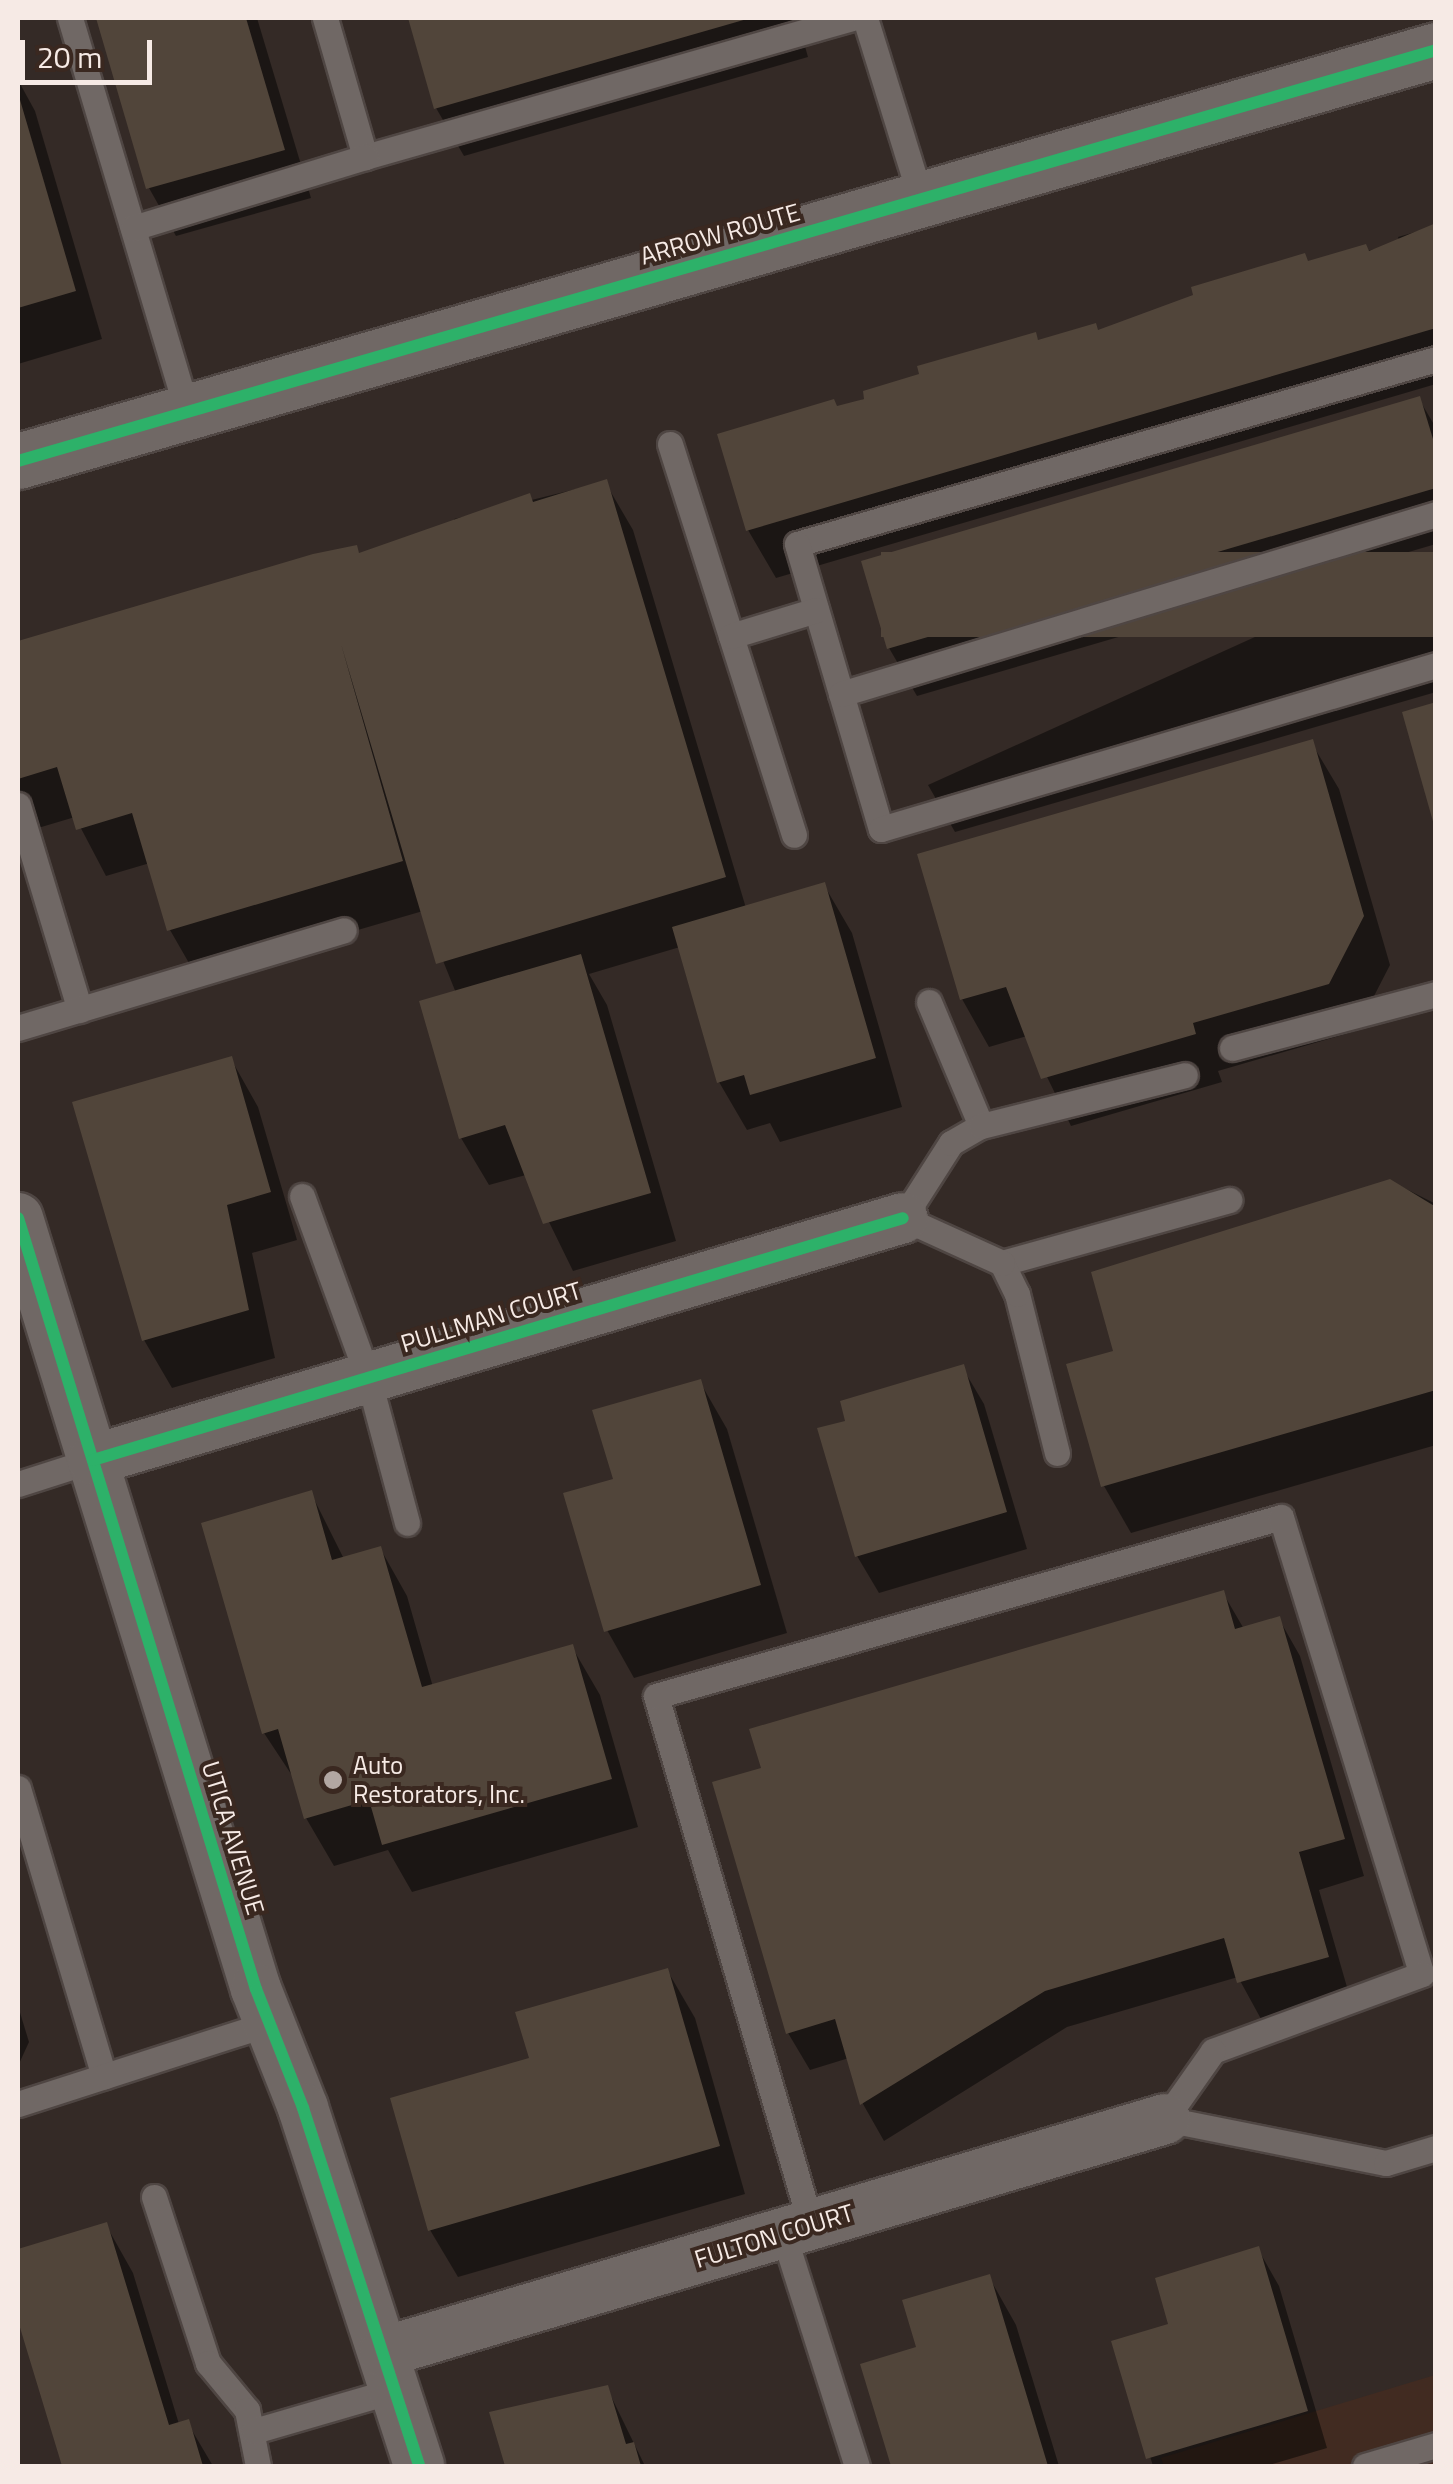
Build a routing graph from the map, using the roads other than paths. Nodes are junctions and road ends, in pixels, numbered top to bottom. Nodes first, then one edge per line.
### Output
1 (70, 18) edge
2 (324, 18) edge
3 (852, 18) edge
4 (866, 18) edge
5 (1436, 50) edge
6 (365, 158) junction
7 (922, 198) junction
8 (132, 228) junction
9 (1436, 360) edge
10 (188, 412) junction
11 (670, 444) dead end
12 (18, 461) edge
13 (1436, 514) edge
14 (816, 610) junction
15 (731, 636) junction
16 (1436, 665) edge
17 (841, 694) junction
18 (18, 805) edge
19 (794, 835) dead end
20 (344, 930) dead end
21 (1436, 994) edge
22 (929, 1002) dead end
23 (80, 1010) junction
24 (18, 1028) edge
25 (1232, 1048) dead end
26 (1185, 1076) dead end
27 (982, 1126) junction
28 (302, 1196) dead end
29 (1229, 1200) dead end
30 (18, 1218) edge
31 (903, 1218) junction
32 (1002, 1263) junction
33 (368, 1377) junction
34 (1057, 1453) dead end
35 (93, 1460) junction
36 (18, 1484) edge
37 (406, 1523) dead end
38 (18, 1788) edge
39 (270, 2022) junction
40 (104, 2076) junction
41 (18, 2104) edge
42 (1166, 2119) junction
43 (1436, 2148) edge
44 (154, 2197) dead end
45 (797, 2229) junction
46 (389, 2371) junction
47 (254, 2431) junction
48 (1436, 2445) edge
49 (258, 2466) edge
50 (418, 2466) edge
51 (857, 2466) edge
52 (1364, 2466) edge

1 - 8 lane
2 - 6 lane
3 - 6 lane
4 - 7 lane
5 - 7 main road, ARROW ROUTE
6 - 8 lane
7 - 10 main road, ARROW ROUTE
8 - 10 lane
9 - 14 lane
10 - 12 main road, ARROW ROUTE
11 - 15 lane
13 - 17 lane
14 - 15 lane
14 - 17 lane
15 - 19 lane
16 - 17 lane
18 - 23 lane
20 - 23 lane
21 - 25 lane
22 - 27 lane
23 - 24 lane
26 - 27 lane
27 - 31 lane
28 - 33 lane
29 - 32 lane
30 - 35 street, UTICA AVENUE
31 - 32 lane
31 - 33 street, PULLMAN COURT
32 - 34 lane
33 - 35 street, PULLMAN COURT
33 - 37 lane
35 - 36 lane
35 - 39 street, UTICA AVENUE
38 - 40 lane
39 - 40 lane
39 - 46 street, UTICA AVENUE
40 - 41 lane
42 - 43 lane
42 - 45 street, FULTON COURT
42 - 45 lane
44 - 47 lane
45 - 46 street, FULTON COURT
45 - 51 lane
46 - 47 lane
46 - 50 street, UTICA AVENUE
47 - 49 lane
48 - 52 lane

